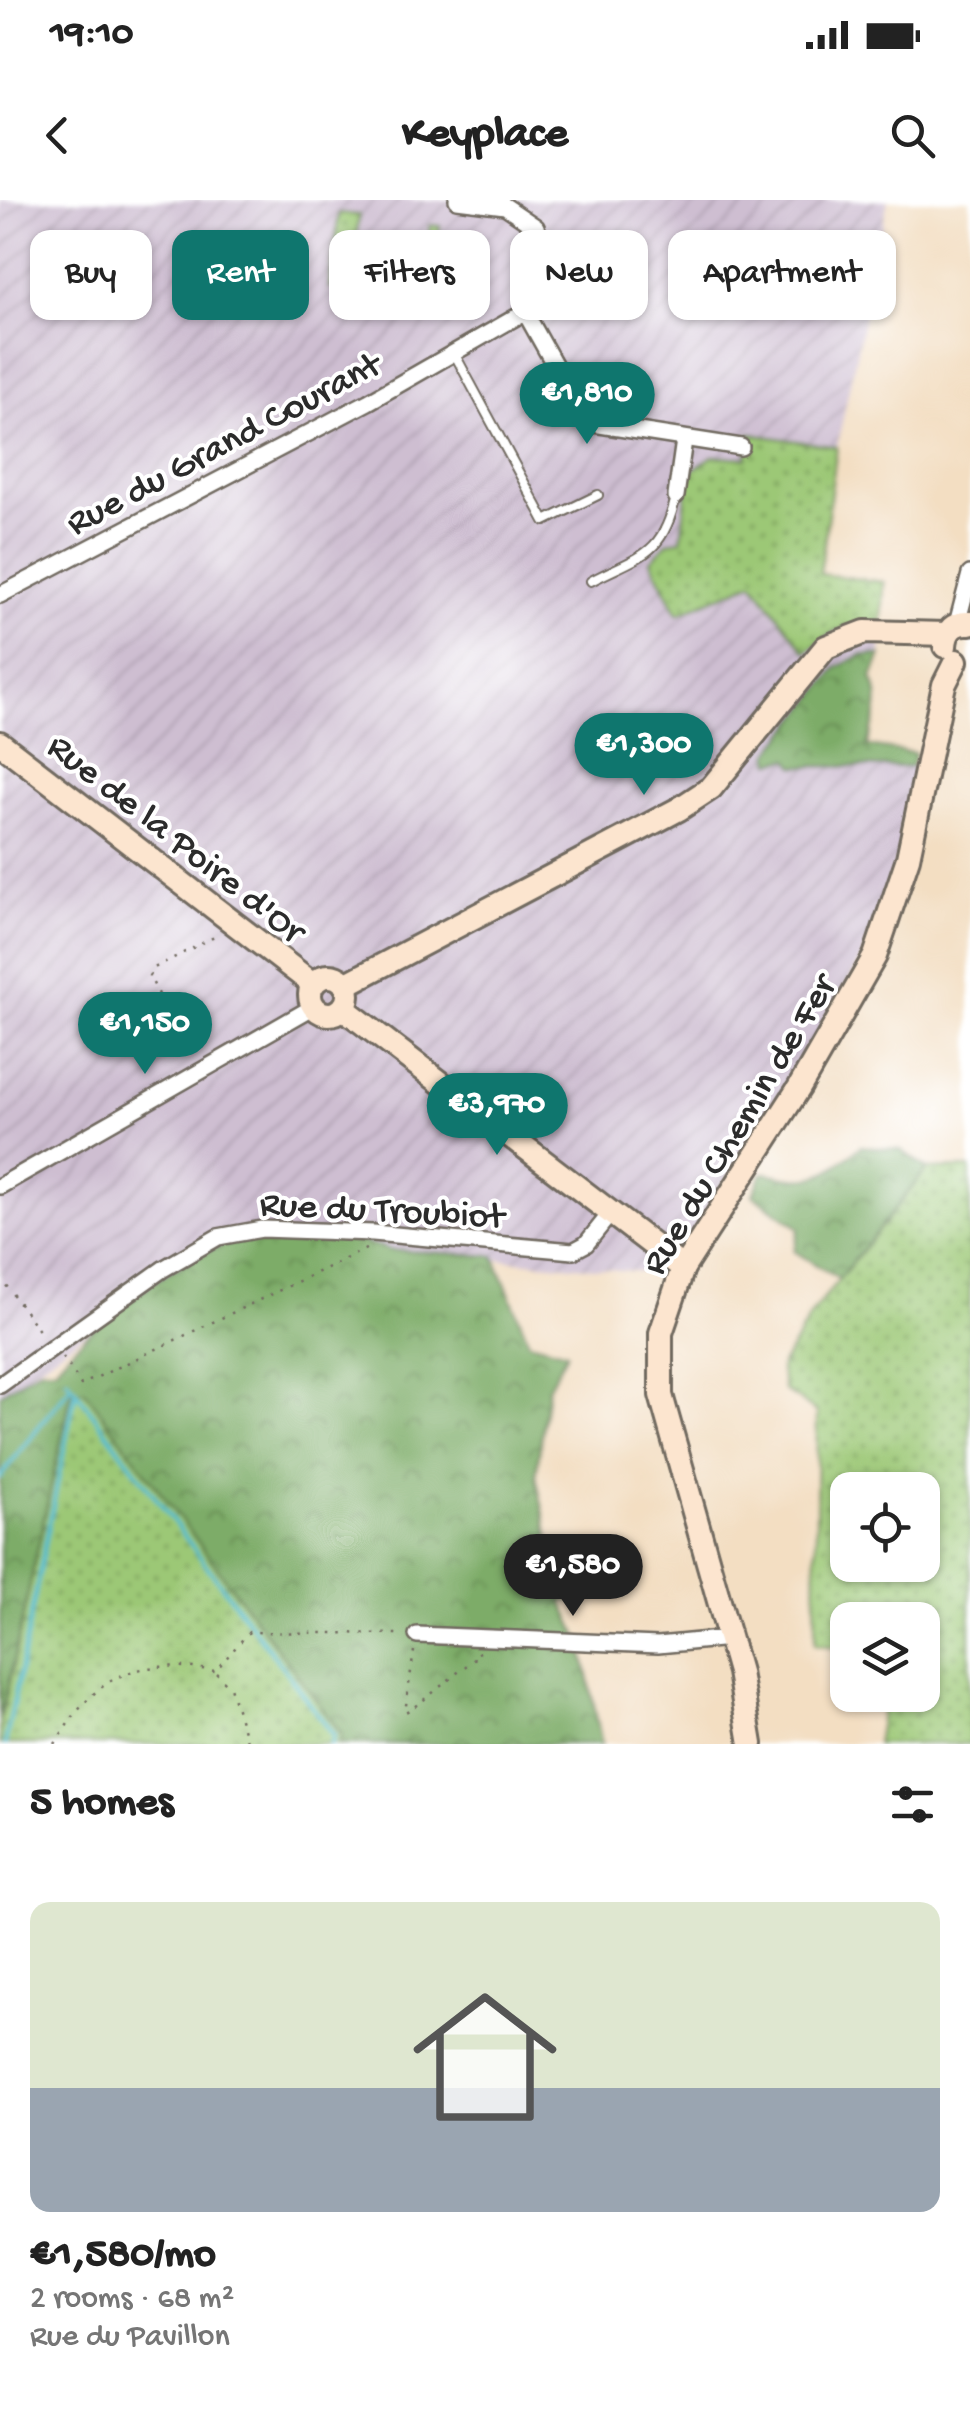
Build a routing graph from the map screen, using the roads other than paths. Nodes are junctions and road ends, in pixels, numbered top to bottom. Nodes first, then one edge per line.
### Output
1 (457, 200) edge
2 (537, 230) edge
3 (511, 320) edge
4 (529, 320) edge
5 (454, 353) junction
6 (684, 440) junction
7 (741, 447) dead end
8 (598, 495) dead end
9 (676, 496) joint
10 (970, 574) edge
11 (591, 581) dead end
12 (0, 595) edge
13 (960, 631) edge
14 (0, 744) edge
15 (313, 996) junction
16 (344, 997) junction
17 (0, 1186) edge
18 (610, 1214) junction
19 (683, 1268) junction
20 (0, 1385) edge
21 (417, 1635) road end
22 (730, 1638) junction
23 (751, 1744) edge

1 - 2 street
3 - 5 street, Rue du Grand Courant
4 - 6 street
5 - 8 lane
5 - 12 street, Rue du Grand Courant
6 - 7 street
6 - 9 street
9 - 11 lane
10 - 13 street, Rue du Chemin de Fer
13 - 16 street
13 - 19 street, Rue du Chemin de Fer
14 - 15 street, Rue de la Poire d'Or
15 - 16 street
15 - 16 street
15 - 17 street
16 - 18 street
18 - 19 street
18 - 20 street, Rue du Troubiot
19 - 22 street, Rue du Chemin de Fer
21 - 22 street
22 - 23 street, Rue du Chemin de Fer

